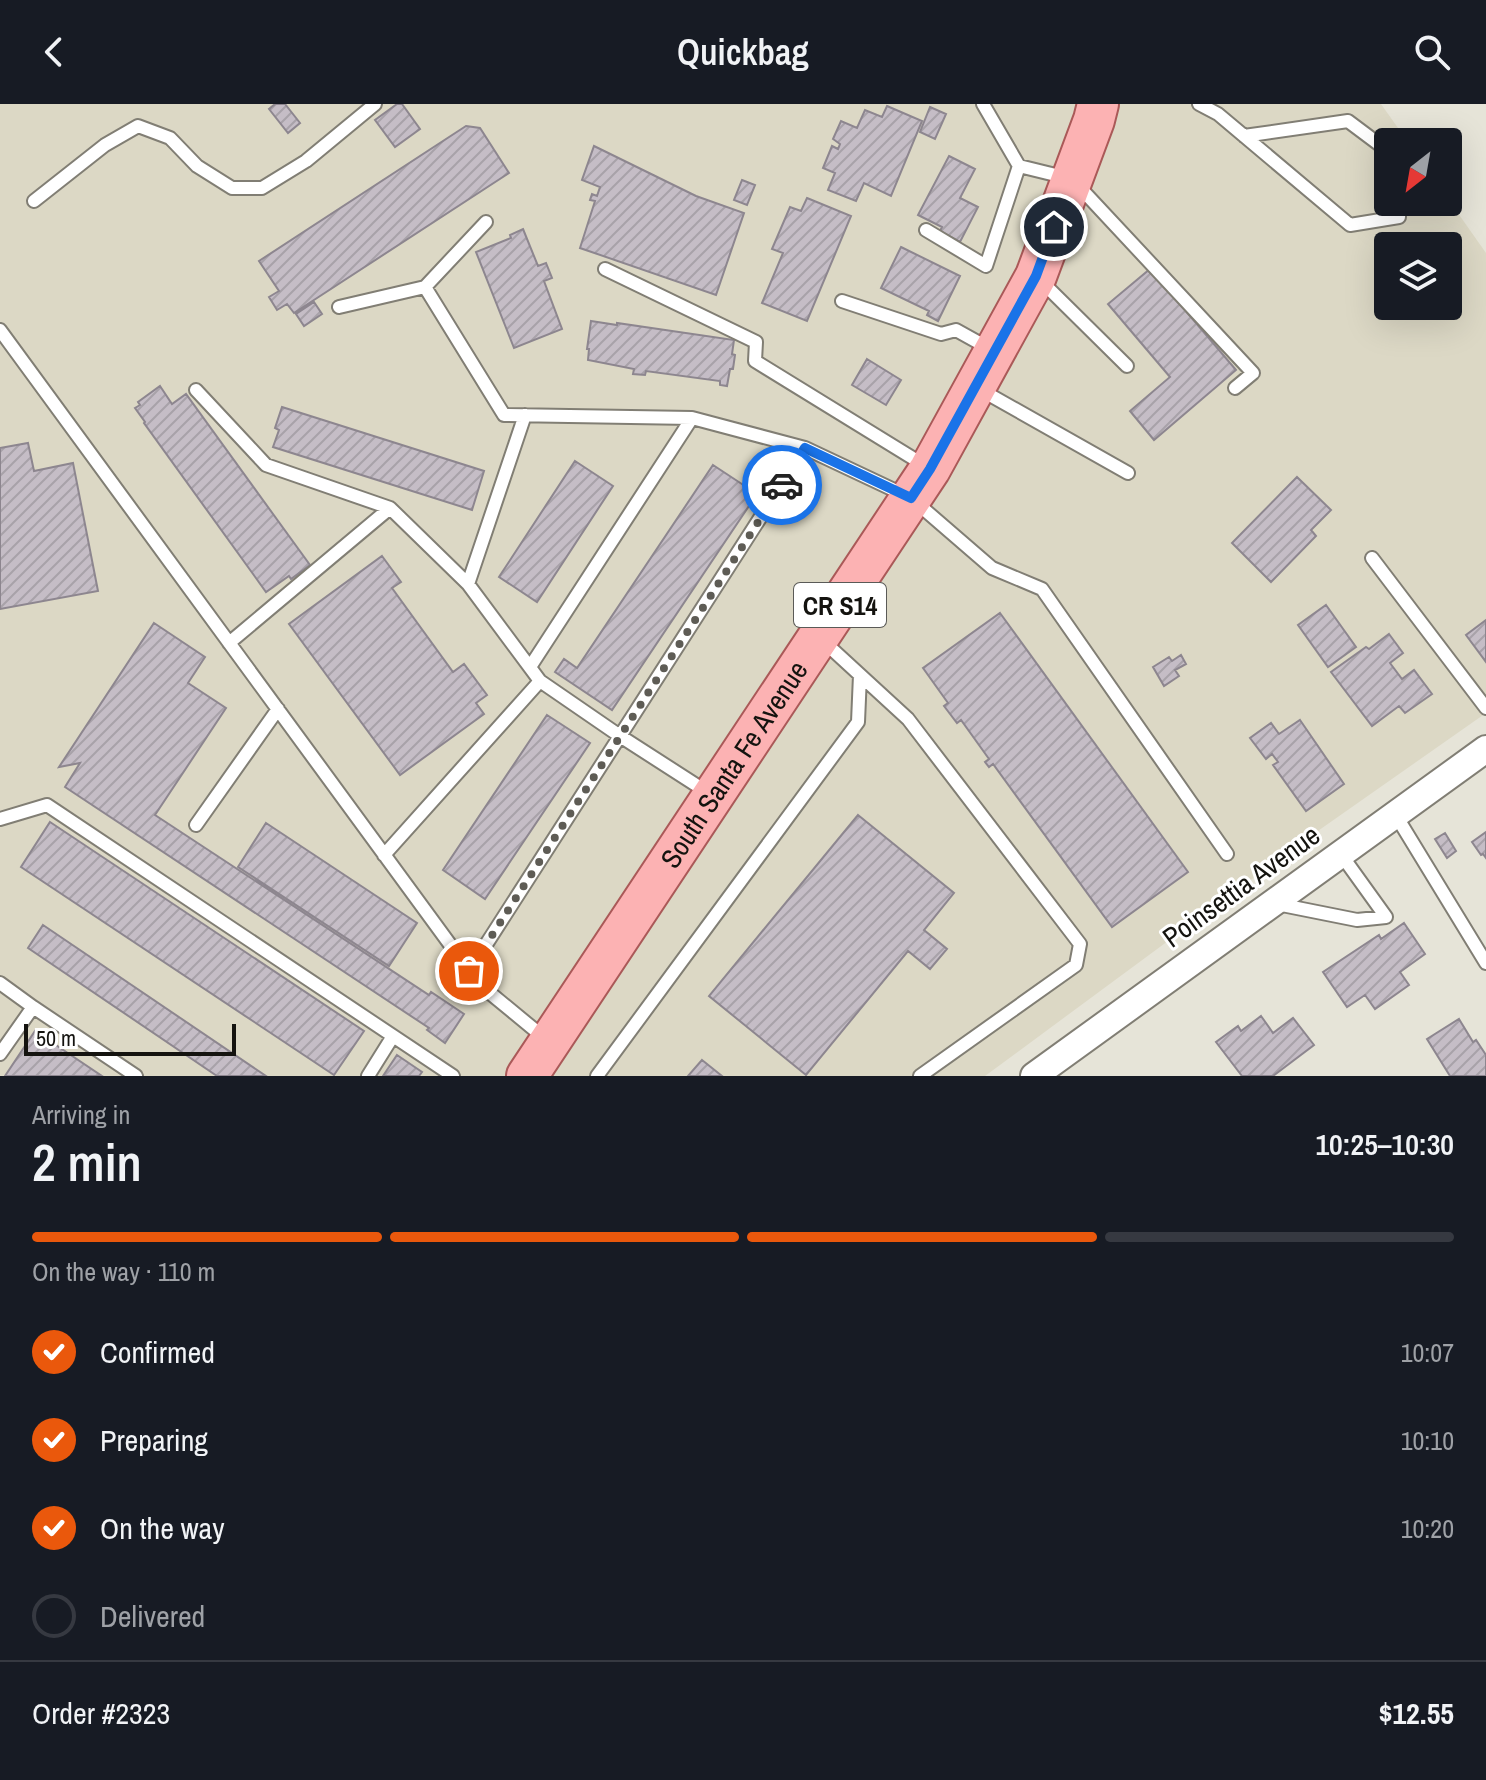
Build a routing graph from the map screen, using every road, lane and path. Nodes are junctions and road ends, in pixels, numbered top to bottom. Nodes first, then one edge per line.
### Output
1 (375, 104) edge
2 (983, 104) edge
3 (1098, 104) edge
4 (1199, 104) edge
5 (1244, 136) junction
6 (1374, 140) edge
7 (1019, 166) junction
8 (1072, 179) junction
9 (34, 201) dead end
10 (1399, 216) edge
11 (486, 222) dead end
12 (926, 230) dead end
13 (605, 269) dead end
14 (1036, 276) junction
15 (425, 287) junction
16 (842, 301) dead end
17 (339, 307) dead end
18 (0, 330) edge
19 (995, 351) junction
20 (0, 352) edge
21 (16, 352) junction
22 (1127, 366) dead end
23 (975, 387) junction
24 (1235, 388) dead end
25 (196, 390) dead end
26 (525, 415) junction
27 (692, 418) junction
28 (805, 448) junction
29 (1128, 473) dead end
30 (921, 484) junction
31 (390, 508) junction
32 (1372, 558) dead end
33 (468, 584) junction
34 (819, 637) junction
35 (229, 643) junction
36 (530, 667) junction
37 (860, 675) junction
38 (540, 681) junction
39 (1486, 708) edge
40 (278, 709) junction
41 (620, 736) junction
42 (1486, 749) edge
43 (713, 796) junction
44 (1395, 814) junction
45 (0, 819) edge
46 (196, 825) dead end
47 (1340, 853) junction
48 (1227, 854) dead end
49 (384, 855) junction
50 (1271, 903) junction
51 (1486, 963) edge
52 (469, 971) junction
53 (0, 983) edge
54 (33, 1007) junction
55 (393, 1036) junction
56 (549, 1042) junction
57 (0, 1054) edge
58 (136, 1076) edge
59 (368, 1076) edge
60 (453, 1076) edge
61 (527, 1076) edge
62 (597, 1076) edge
63 (920, 1076) edge
64 (1034, 1076) edge

1 - 9 lane
2 - 7 lane
3 - 8 main road, South Santa Fe Avenue / CR S14
4 - 5 lane
5 - 6 lane
5 - 10 lane
7 - 8 lane
7 - 12 lane
8 - 14 main road, South Santa Fe Avenue / CR S14
8 - 24 lane
11 - 15 lane
13 - 30 lane
14 - 19 main road, South Santa Fe Avenue / CR S14
14 - 22 lane
15 - 17 lane
15 - 26 lane
16 - 19 lane
18 - 21 lane
19 - 23 main road, South Santa Fe Avenue / CR S14
20 - 21 lane
21 - 35 lane
23 - 29 lane
23 - 30 main road, South Santa Fe Avenue / CR S14
25 - 31 lane
26 - 27 lane
26 - 33 lane
27 - 28 lane
27 - 36 lane
28 - 30 lane
28 - 41 lane
30 - 34 main road, South Santa Fe Avenue / CR S14
30 - 48 lane
31 - 33 lane
31 - 35 lane
32 - 39 lane
33 - 36 lane
34 - 37 lane
34 - 43 main road, South Santa Fe Avenue / CR S14
35 - 40 lane
36 - 38 lane
37 - 62 lane
37 - 63 lane
38 - 41 lane
38 - 49 lane
40 - 46 lane
40 - 49 lane
41 - 43 lane
41 - 52 lane
42 - 44 street, Poinsettia Avenue
43 - 56 main road, South Santa Fe Avenue / CR S14
44 - 47 street, Poinsettia Avenue
44 - 51 lane
45 - 55 lane
47 - 50 street, Poinsettia Avenue
47 - 50 lane
49 - 52 lane
50 - 64 street, Poinsettia Avenue
52 - 56 lane
53 - 54 lane
54 - 57 lane
54 - 58 lane
55 - 59 lane
55 - 60 lane
56 - 61 main road, South Santa Fe Avenue / CR S14

